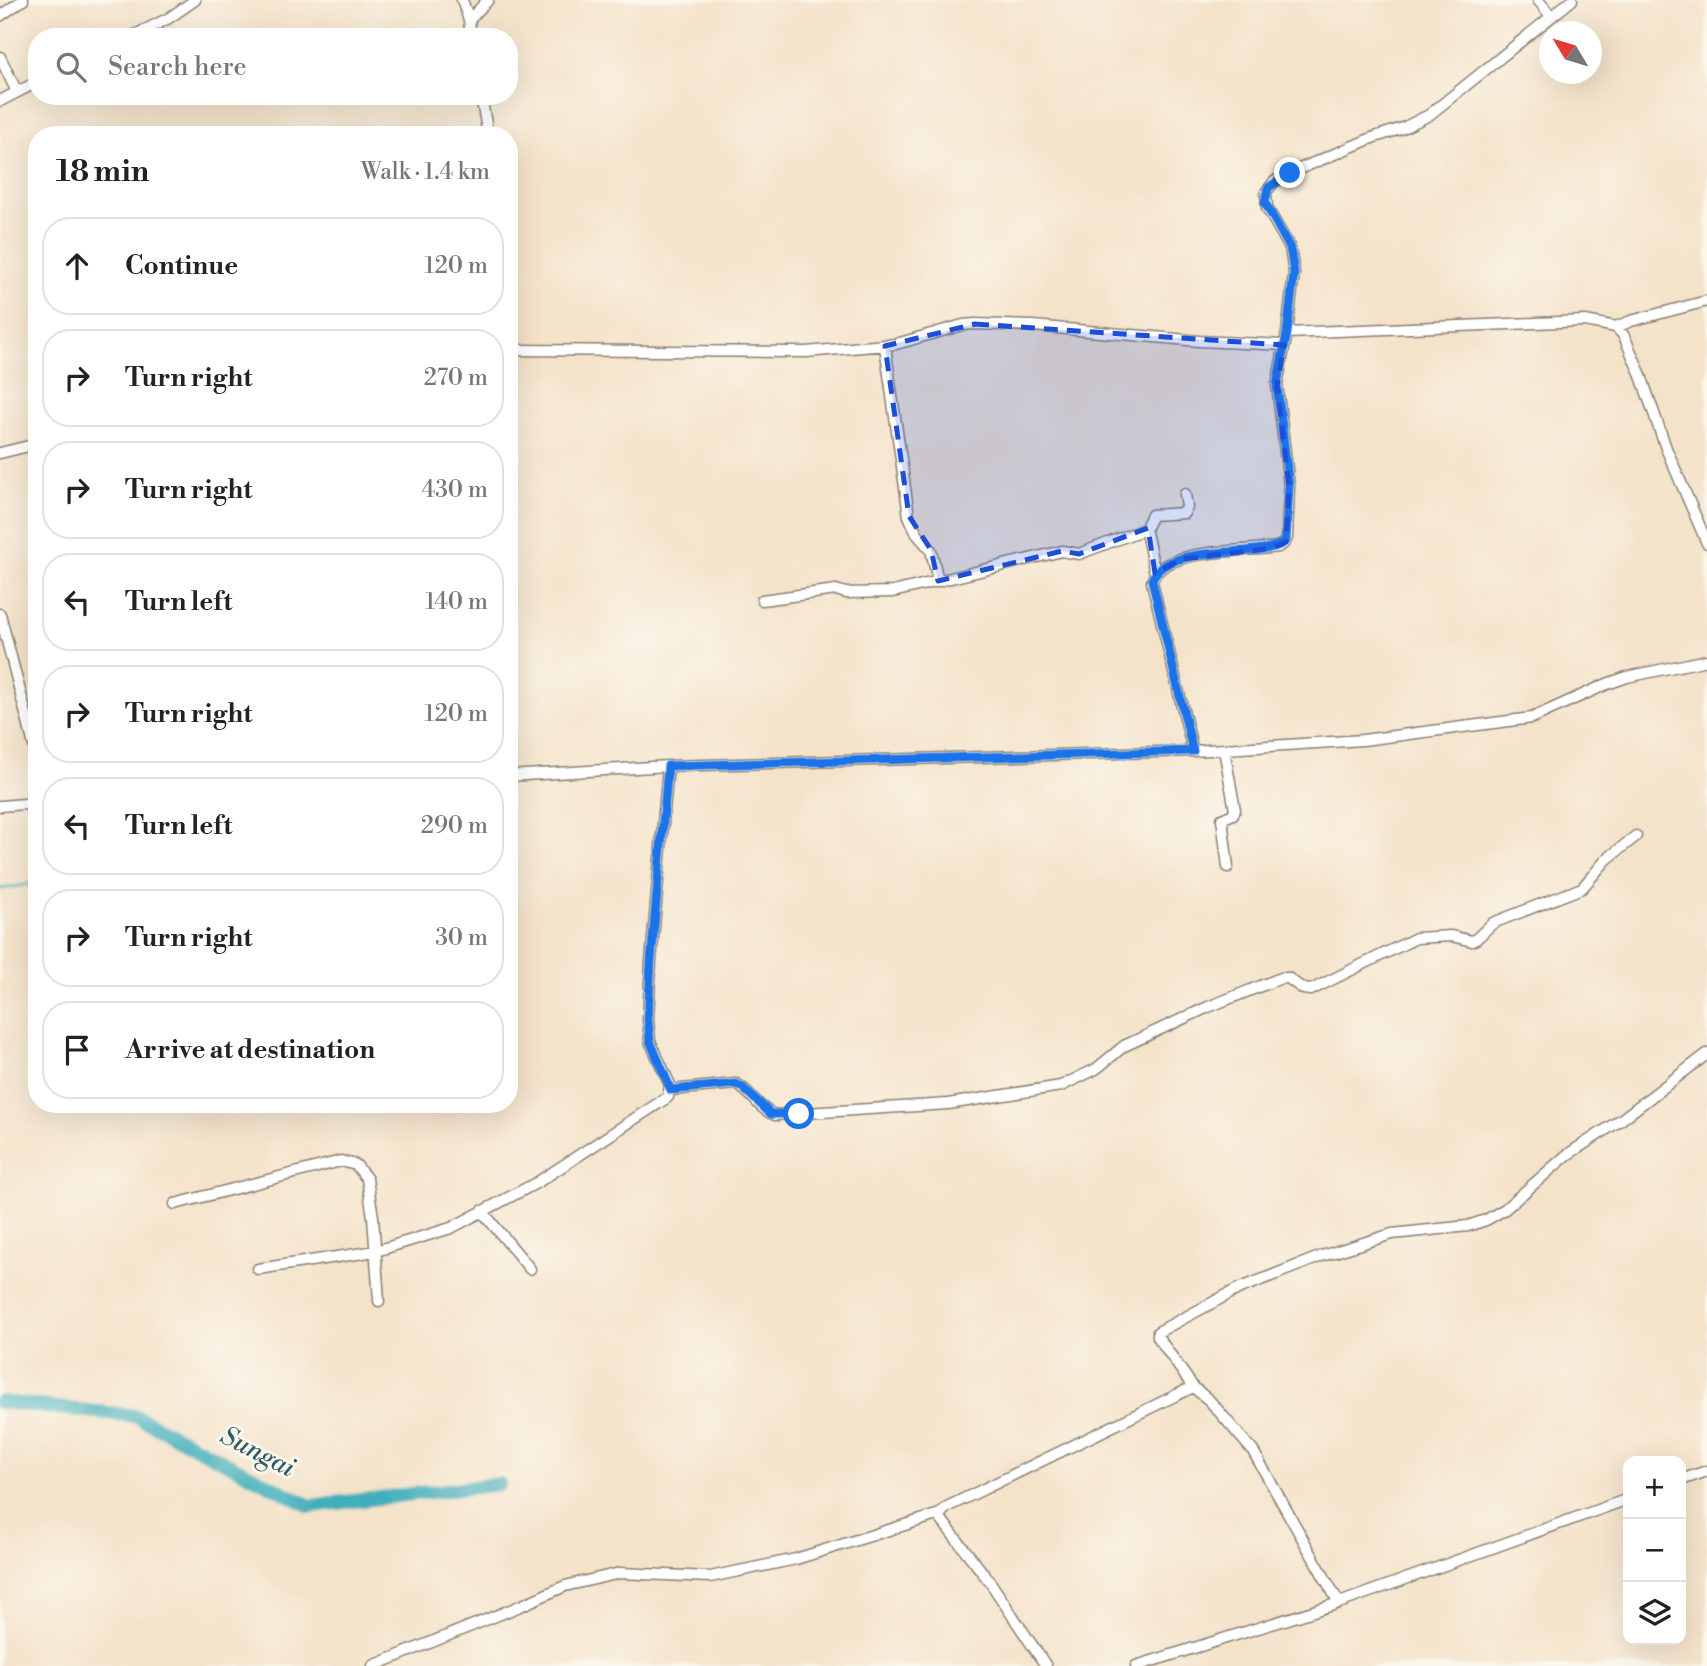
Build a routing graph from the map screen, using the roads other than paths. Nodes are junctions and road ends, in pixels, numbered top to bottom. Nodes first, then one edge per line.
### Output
1 (23, 0) edge
2 (195, 0) edge
3 (461, 0) edge
4 (488, 0) edge
5 (1538, 0) edge
6 (1572, 0) edge
7 (0, 16) edge
8 (1550, 16) junction
9 (469, 20) junction
10 (149, 28) edge
11 (470, 28) edge
12 (0, 57) edge
13 (28, 86) edge
14 (17, 92) junction
15 (0, 101) edge
16 (483, 105) edge
17 (486, 126) edge
18 (1707, 301) edge
19 (1616, 327) junction
20 (1287, 333) junction
21 (1284, 345) junction
22 (885, 346) junction
23 (518, 350) edge
24 (28, 446) edge
25 (0, 453) edge
26 (1185, 494) dead end
27 (1144, 531) junction
28 (1707, 543) edge
29 (1155, 573) junction
30 (938, 581) junction
31 (762, 600) dead end
32 (0, 614) edge
33 (1707, 660) edge
34 (28, 722) edge
35 (1224, 749) junction
36 (1193, 751) junction
37 (668, 766) junction
38 (518, 775) edge
39 (28, 804) edge
40 (0, 806) edge
41 (1636, 836) dead end
42 (1228, 867) dead end
43 (1707, 1054) edge
44 (671, 1090) junction
45 (175, 1204) dead end
46 (482, 1211) junction
47 (376, 1251) junction
48 (258, 1269) dead end
49 (530, 1269) dead end
50 (379, 1301) dead end
51 (1193, 1387) junction
52 (1707, 1471) edge
53 (1686, 1478) edge
54 (1623, 1501) edge
55 (940, 1514) junction
56 (1339, 1603) junction
57 (373, 1666) edge
58 (1046, 1666) edge
59 (1136, 1666) edge

1 - 7 street
2 - 10 street
3 - 9 street
4 - 9 street
5 - 8 street
6 - 8 street
8 - 20 street
9 - 11 street
12 - 14 street
13 - 14 street
14 - 15 street
16 - 17 street
18 - 19 street
19 - 20 street
19 - 28 street
20 - 21 street
21 - 22 street
21 - 29 street
22 - 23 street
22 - 30 street
24 - 25 street
26 - 27 street
27 - 29 street
27 - 30 street
29 - 36 street
30 - 31 street
32 - 34 street
33 - 35 street
35 - 36 street
35 - 42 street
36 - 37 street
37 - 38 street
37 - 44 street
39 - 40 street
41 - 44 street
43 - 51 street
44 - 46 street
45 - 47 street
46 - 47 street
46 - 49 street
47 - 48 street
47 - 50 street
51 - 55 street
51 - 56 street
52 - 53 street
54 - 56 street
55 - 57 street
55 - 58 street
56 - 59 street

